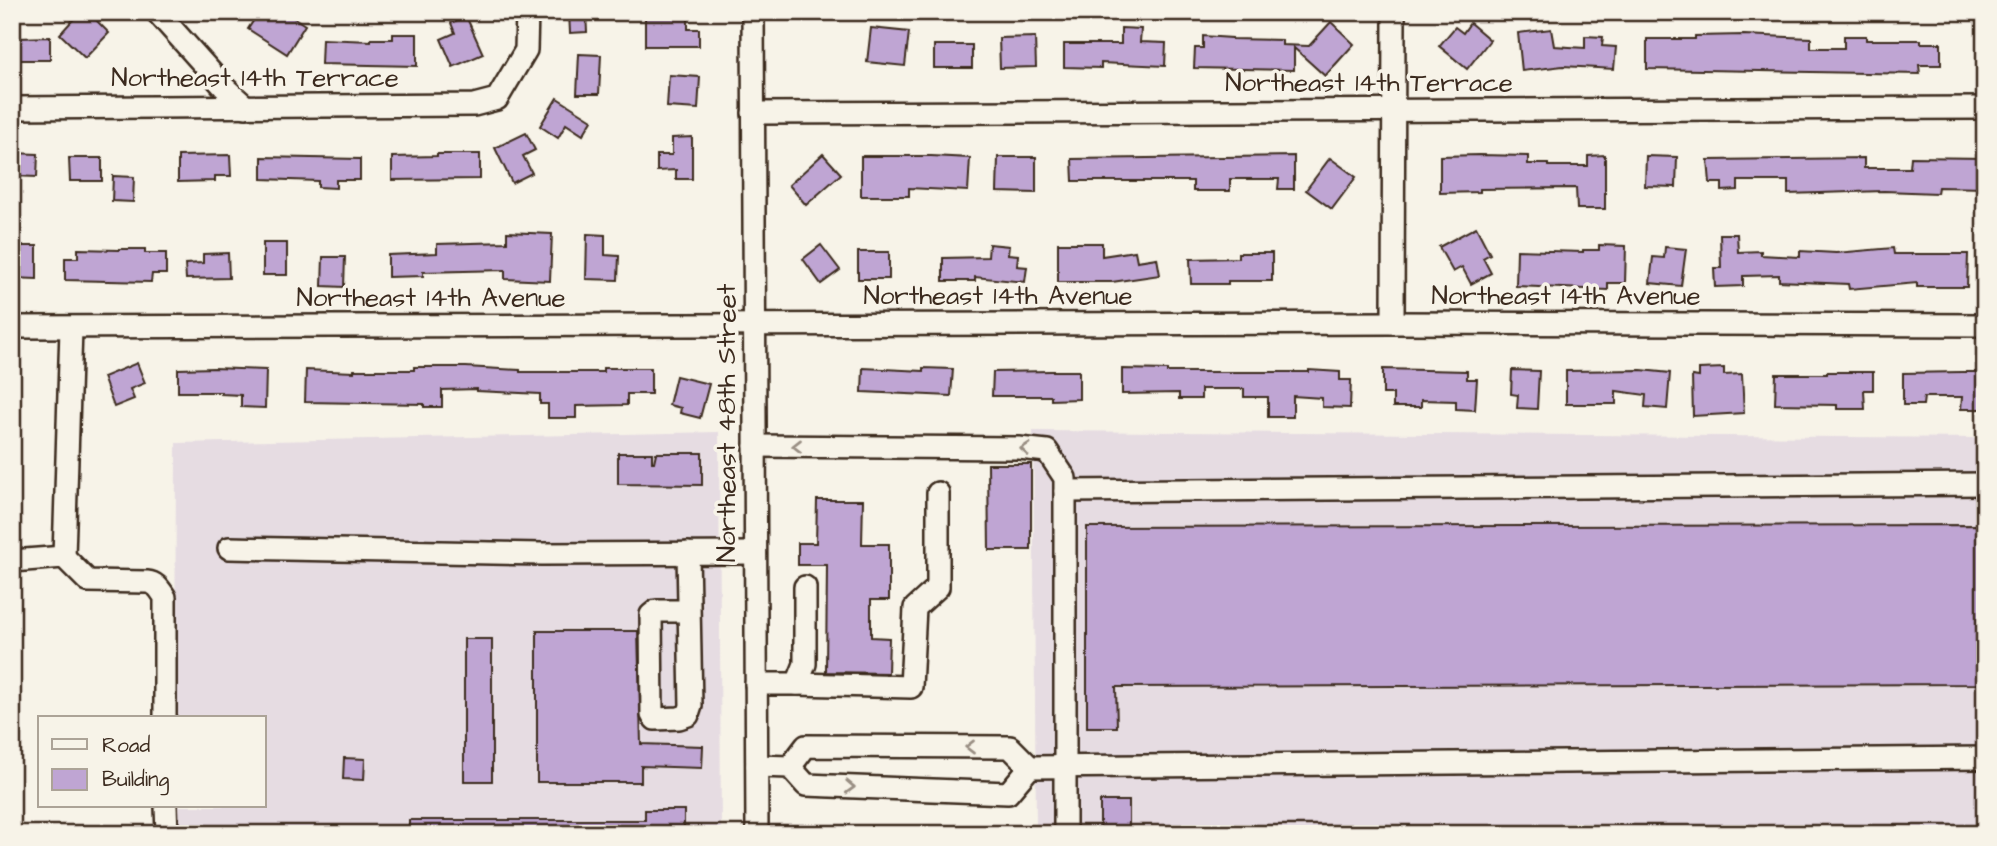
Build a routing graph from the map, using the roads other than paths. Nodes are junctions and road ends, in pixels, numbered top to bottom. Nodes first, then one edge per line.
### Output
1 (157, 12) edge
2 (527, 12) edge
3 (752, 12) edge
4 (1394, 12) edge
5 (246, 107) junction
6 (12, 108) edge
7 (1985, 108) edge
8 (1394, 111) junction
9 (753, 113) junction
10 (1393, 323) junction
11 (754, 324) junction
12 (1985, 325) edge
13 (12, 327) edge
14 (72, 328) junction
15 (755, 446) junction
16 (1985, 484) edge
17 (1065, 491) junction
18 (938, 493) dead end
19 (229, 548) dead end
20 (688, 553) junction
21 (755, 553) junction
22 (64, 557) junction
23 (12, 561) edge
24 (805, 587) dead end
25 (689, 611) junction
26 (756, 684) junction
27 (797, 684) junction
28 (165, 716) edge
29 (1985, 758) edge
30 (757, 766) junction
31 (1065, 766) junction
32 (790, 767) junction
33 (1030, 767) junction
34 (166, 808) edge
35 (167, 834) edge
36 (757, 834) edge
37 (1065, 834) edge

1 - 5 street
2 - 5 street, Northeast 14th Terrace
3 - 9 street, Northeast 48th Street
4 - 8 street
5 - 6 street, Northeast 14th Terrace
7 - 8 street, Northeast 14th Terrace
8 - 9 street, Northeast 14th Terrace
8 - 10 street
9 - 11 street, Northeast 48th Street
10 - 11 street, Northeast 14th Avenue
10 - 12 street, Northeast 14th Avenue
11 - 14 street, Northeast 14th Avenue
11 - 15 street, Northeast 48th Street
13 - 14 street, Northeast 14th Avenue
14 - 22 street
17 -> 15 street
15 - 21 street, Northeast 48th Street
16 - 17 street
17 - 31 street
18 - 27 street
19 - 20 street
20 - 21 street
20 - 25 street
21 - 26 street, Northeast 48th Street
22 - 23 street
22 - 28 street
24 - 27 street
25 - 25 street
26 - 27 street
26 - 30 street, Northeast 48th Street
29 - 31 street
30 - 32 street
30 - 36 street, Northeast 48th Street
31 - 33 street
31 - 37 street
33 -> 32 street
32 -> 33 street
34 - 35 street

